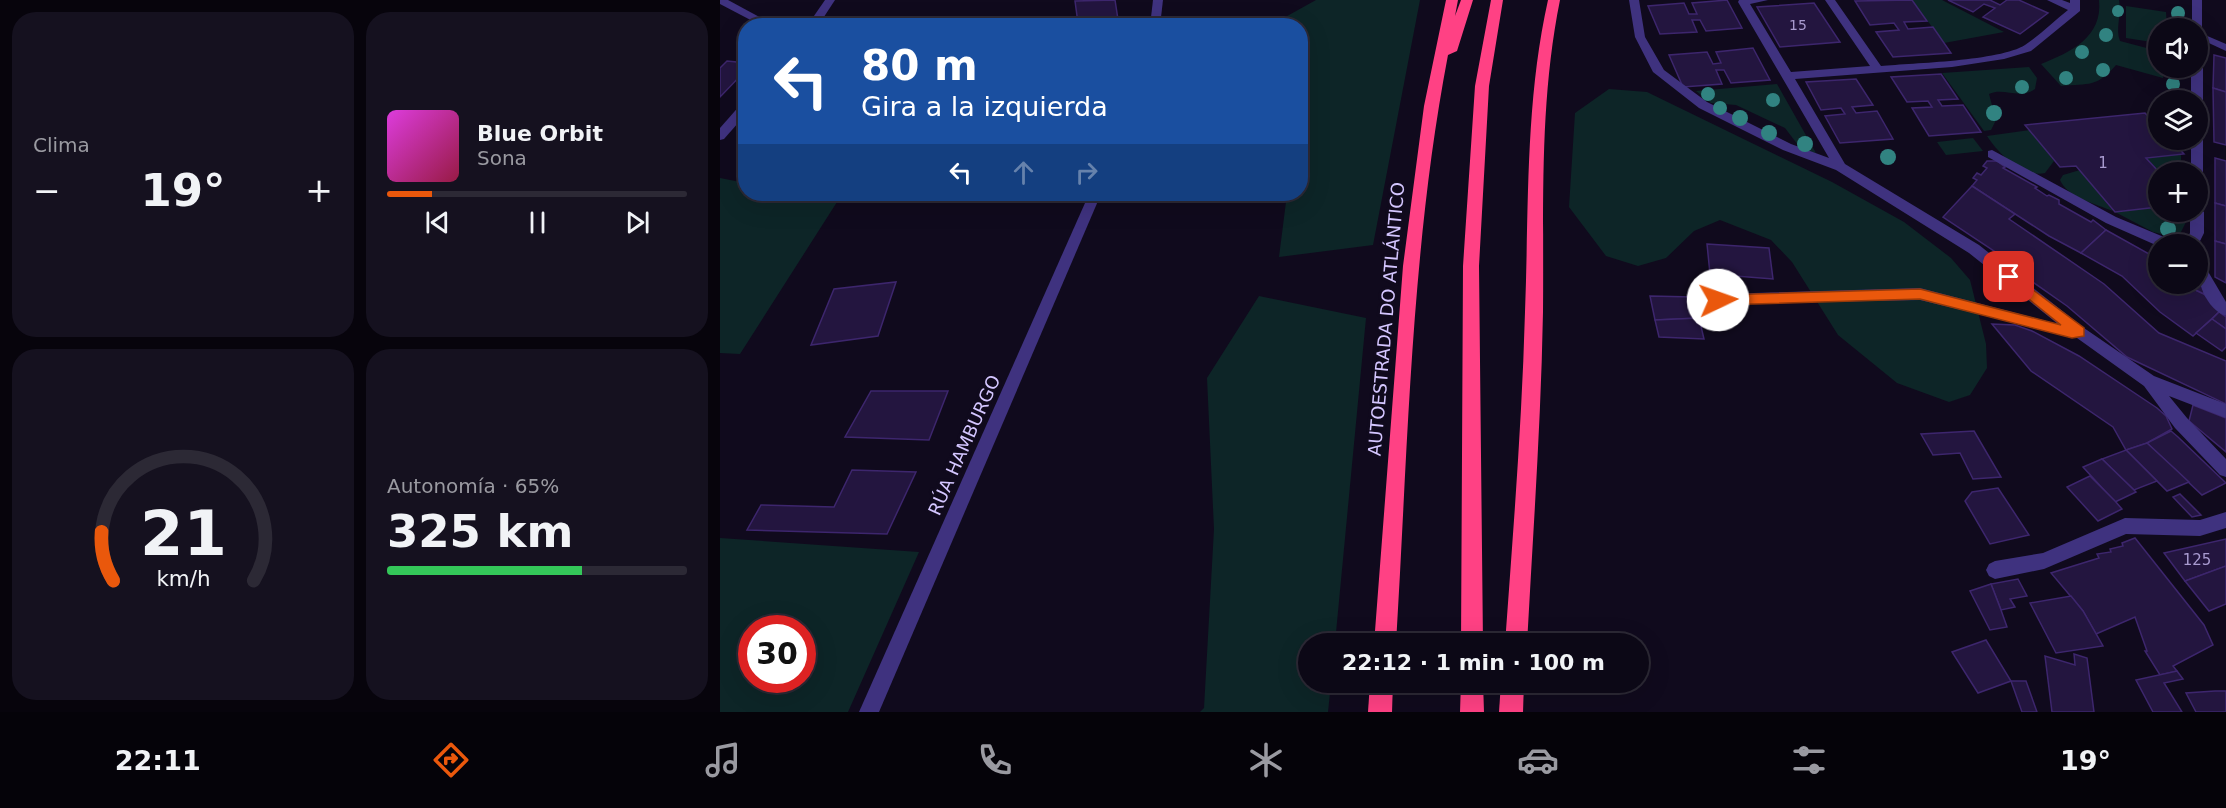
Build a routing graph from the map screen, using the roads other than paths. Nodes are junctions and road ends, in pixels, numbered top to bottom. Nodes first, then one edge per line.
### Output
1 (720, 0) edge
2 (830, 0) edge
3 (1158, 0) edge
4 (1452, 0) edge
5 (1467, 0) edge
6 (1497, 0) edge
7 (1554, 0) edge
8 (1634, 0) edge
9 (1763, 0) edge
10 (1830, 0) edge
11 (2052, 0) edge
12 (2197, 0) edge
13 (2076, 4) edge
14 (755, 18) edge
15 (818, 18) edge
16 (1156, 18) edge
17 (2197, 18) edge
18 (2208, 40) edge
19 (2226, 48) edge
20 (1878, 70) junction
21 (1788, 76) junction
22 (1431, 106) junction
23 (738, 115) edge
24 (720, 136) edge
25 (1992, 154) dead end
26 (1840, 167) junction
27 (1092, 201) edge
28 (2148, 236) edge
29 (2208, 286) edge
30 (1718, 300) dead end
31 (2226, 310) edge
32 (2079, 332) junction
33 (2149, 381) junction
34 (2226, 411) edge
35 (2226, 470) edge
36 (2226, 520) edge
37 (1995, 570) dead end
38 (1386, 633) edge
39 (1472, 633) edge
40 (1517, 633) edge
41 (1381, 693) edge
42 (1472, 693) edge
43 (1512, 693) edge
44 (869, 712) edge
45 (1380, 712) edge
46 (1472, 712) edge
47 (1511, 712) edge

1 - 14 street
2 - 15 street
3 - 16 street
4 - 22 highway, AUTOESTRADA DO ATLÁNTICO
5 - 22 highway
6 - 39 highway
7 - 40 highway
8 - 26 street
9 - 21 street
10 - 20 street
11 - 13 street
12 - 17 street
13 - 20 street
18 - 19 lane
20 - 21 street
21 - 26 street
22 - 38 highway, AUTOESTRADA DO ATLÁNTICO
23 - 24 street
25 - 28 street
26 - 32 street
27 - 44 street, RÚA HAMBURGO
29 - 31 street
30 - 32 street
32 - 33 street
33 - 34 street
33 - 35 street
36 - 37 street
41 - 45 highway
42 - 46 highway
43 - 47 highway

